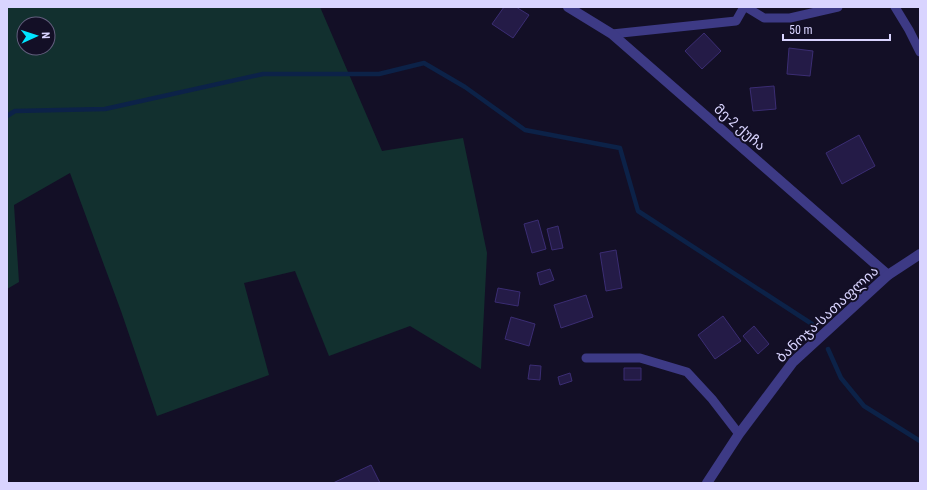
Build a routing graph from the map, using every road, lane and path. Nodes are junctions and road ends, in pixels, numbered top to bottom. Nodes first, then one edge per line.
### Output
1 (568, 7) edge
2 (745, 7) edge
3 (838, 7) edge
4 (895, 7) edge
5 (612, 34) junction
6 (920, 52) edge
7 (920, 254) edge
8 (888, 275) junction
9 (586, 358) dead end
10 (738, 434) junction
11 (707, 483) edge

1 - 5 street, მე-2 ქუჩა
2 - 3 lane
2 - 5 lane
4 - 6 lane
5 - 8 street, მე-2 ქუჩა
7 - 8 street, ბანოჯა-სათაფლია
8 - 10 street, ბანოჯა-სათაფლია
9 - 10 lane
10 - 11 street, ბანოჯა-სათაფლია

